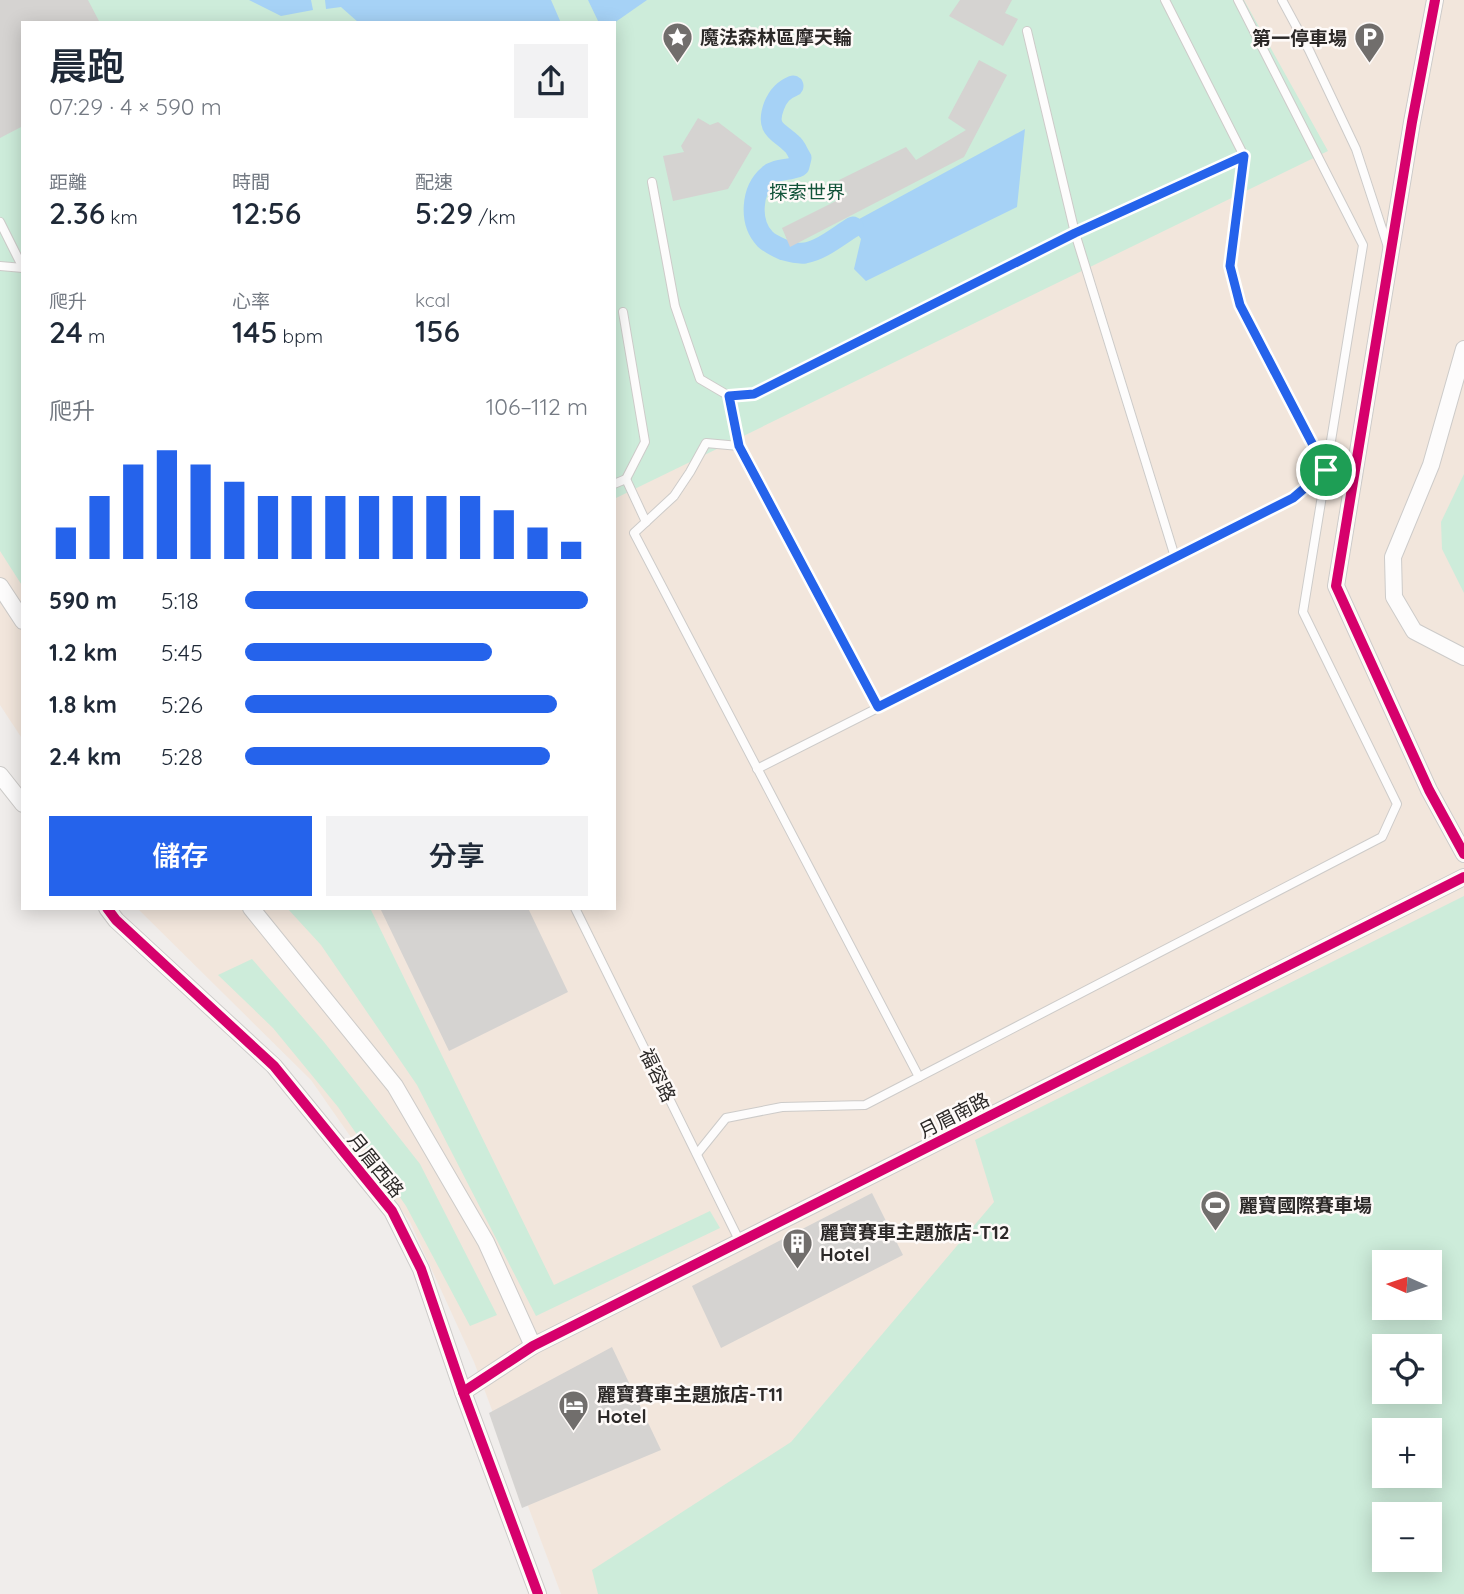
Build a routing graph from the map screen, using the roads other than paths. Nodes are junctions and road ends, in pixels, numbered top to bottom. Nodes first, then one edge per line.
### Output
1 (1166, 0) edge
2 (1238, 0) edge
3 (1282, 0) edge
4 (1435, 0) edge
5 (1027, 31) dead end
6 (1244, 156) junction
7 (652, 182) dead end
8 (0, 222) edge
9 (1075, 233) junction
10 (1391, 256) junction
11 (21, 264) edge
12 (0, 266) edge
13 (21, 268) edge
14 (624, 312) dead end
15 (1464, 349) edge
16 (729, 396) junction
17 (739, 446) junction
18 (1326, 470) junction
19 (626, 479) junction
20 (616, 483) edge
21 (646, 522) junction
22 (1175, 558) junction
23 (0, 586) edge
24 (21, 618) edge
25 (1464, 657) edge
26 (878, 707) junction
27 (757, 769) junction
28 (0, 775) edge
29 (21, 801) edge
30 (1464, 855) edge
31 (1464, 877) edge
32 (108, 910) edge
33 (253, 910) edge
34 (576, 910) edge
35 (919, 1077) junction
36 (697, 1154) junction
37 (740, 1242) junction
38 (533, 1346) junction
39 (463, 1392) junction
40 (538, 1594) edge

1 - 6 lane
2 - 18 lane
3 - 10 lane
4 - 10 street
5 - 9 lane
6 - 9 lane
6 - 18 lane
7 - 16 lane
8 - 11 lane
9 - 16 lane
9 - 22 lane
10 - 30 street
12 - 13 lane
14 - 19 lane
15 - 25 street
16 - 17 lane
17 - 21 lane
17 - 26 lane
18 - 22 lane
18 - 35 lane
19 - 20 lane
19 - 21 lane
21 - 27 lane
22 - 26 lane
23 - 24 street
26 - 27 lane
27 - 35 lane
28 - 29 street
31 - 37 street, 月眉南路
32 - 39 street, 月眉西路
33 - 38 street
34 - 36 lane, 福容路
35 - 36 lane
36 - 37 lane, 福容路
37 - 38 street, 月眉南路
38 - 39 street, 月眉南路
39 - 40 street, 月眉西路

